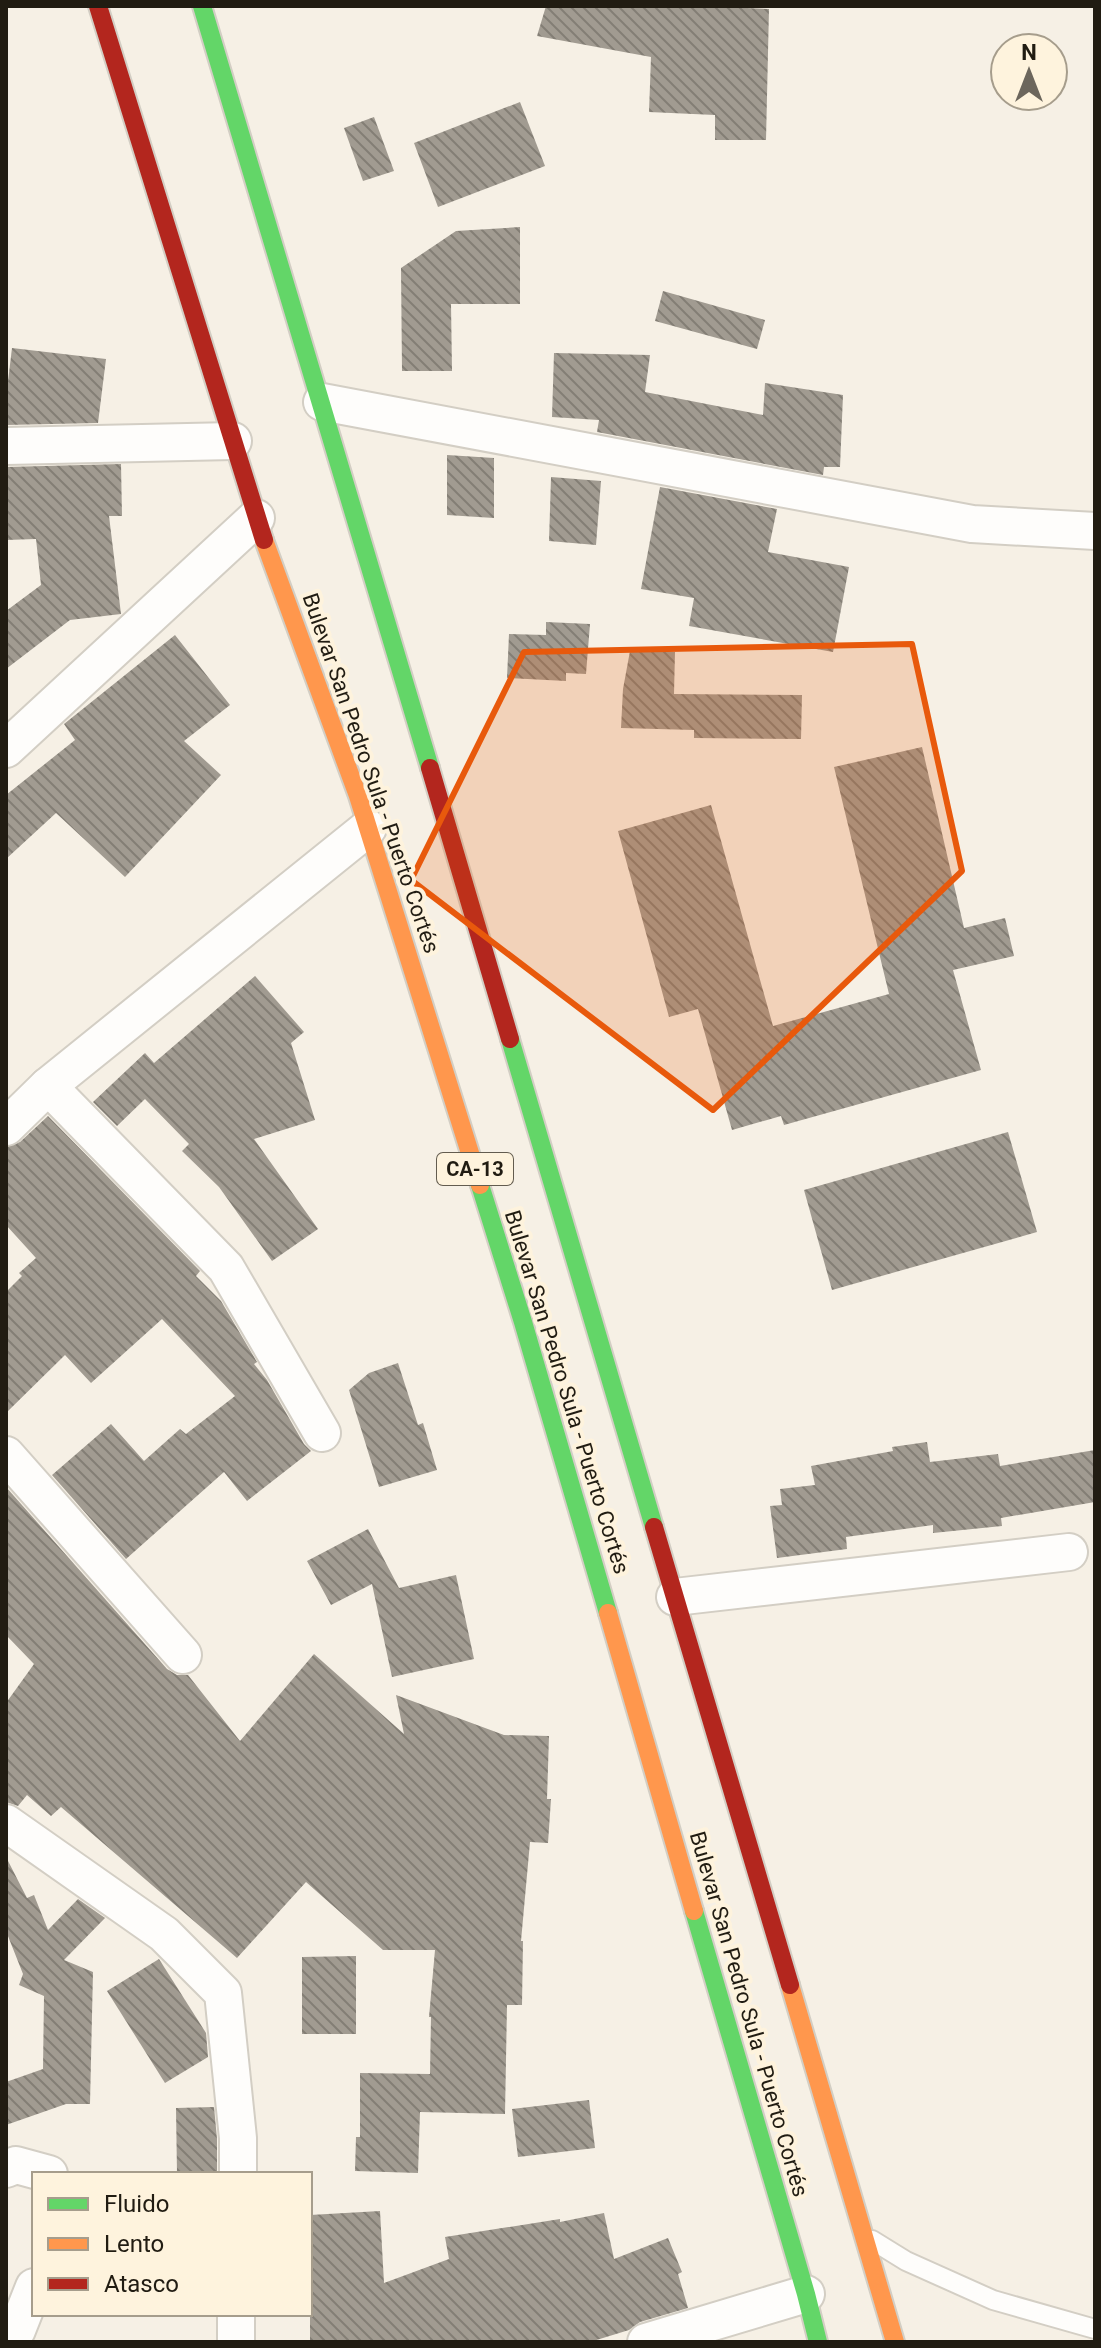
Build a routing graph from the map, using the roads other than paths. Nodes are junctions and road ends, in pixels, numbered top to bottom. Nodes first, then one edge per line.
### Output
1 (98, 6) edge
2 (202, 6) edge
3 (322, 402) junction
4 (233, 441) junction
5 (6, 446) edge
6 (256, 518) junction
7 (1095, 531) edge
8 (6, 749) edge
9 (368, 828) junction
10 (48, 1086) junction
11 (6, 1127) edge
12 (322, 1433) dead end
13 (6, 1455) edge
14 (1069, 1552) dead end
15 (675, 1597) junction
16 (183, 1655) dead end
17 (6, 1823) edge
18 (6, 2169) edge
19 (48, 2172) edge
20 (238, 2172) edge
21 (864, 2235) junction
22 (32, 2292) edge
23 (806, 2294) junction
24 (236, 2316) edge
25 (1095, 2329) edge
26 (9, 2342) edge
27 (236, 2342) edge
28 (646, 2342) edge
29 (818, 2342) edge
30 (895, 2342) edge

1 - 4 highway, Bulevar San Pedro Sula - Puerto Cortés / CA-13
2 - 3 highway, Bulevar San Pedro Sula - Puerto Cortés / CA-13
3 - 7 street
3 - 15 highway, Bulevar San Pedro Sula - Puerto Cortés / CA-13
4 - 5 street
4 - 6 highway, Bulevar San Pedro Sula - Puerto Cortés / CA-13
6 - 8 street
6 - 9 highway, Bulevar San Pedro Sula - Puerto Cortés / CA-13
9 - 10 street
9 - 23 highway, Bulevar San Pedro Sula - Puerto Cortés / CA-13
10 - 11 street
10 - 12 street
13 - 16 street
14 - 15 street
15 - 21 highway, Bulevar San Pedro Sula - Puerto Cortés / CA-13
17 - 20 street
18 - 19 street
21 - 25 lane
21 - 30 highway, Bulevar San Pedro Sula - Puerto Cortés / CA-13
22 - 26 street
23 - 28 street
23 - 29 highway, Bulevar San Pedro Sula - Puerto Cortés / CA-13
24 - 27 street

